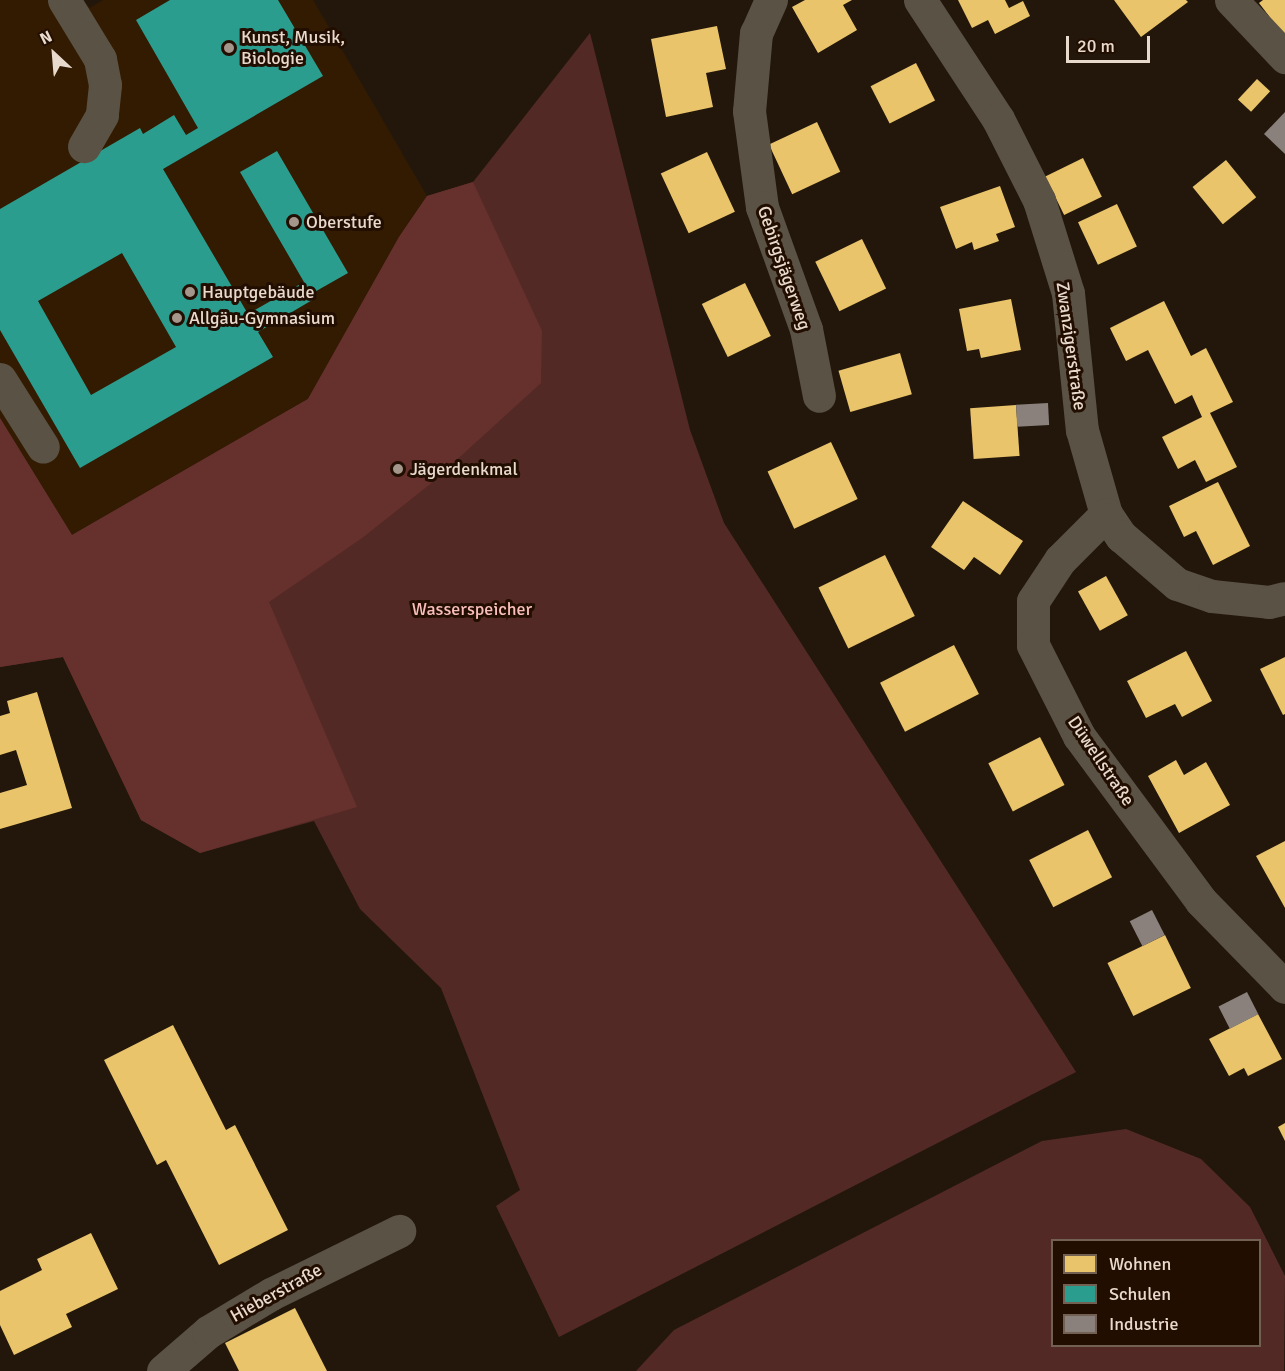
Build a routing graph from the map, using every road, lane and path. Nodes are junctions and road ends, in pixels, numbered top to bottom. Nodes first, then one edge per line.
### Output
1 (64, 0) edge
2 (771, 0) edge
3 (920, 0) edge
4 (1231, 0) edge
5 (1285, 57) edge
6 (84, 146) dead end
7 (0, 379) edge
8 (819, 396) dead end
9 (42, 447) dead end
10 (1106, 514) junction
11 (1285, 598) edge
12 (1285, 987) edge
13 (399, 1232) dead end
14 (163, 1371) edge

1 - 6 street
2 - 8 street, Gebirgsjägerweg
3 - 10 street, Zwanzigerstraße
4 - 5 street
7 - 9 street
10 - 11 street, Zwanzigerstraße
10 - 12 street, Düwellstraße
13 - 14 street, Hieberstraße

